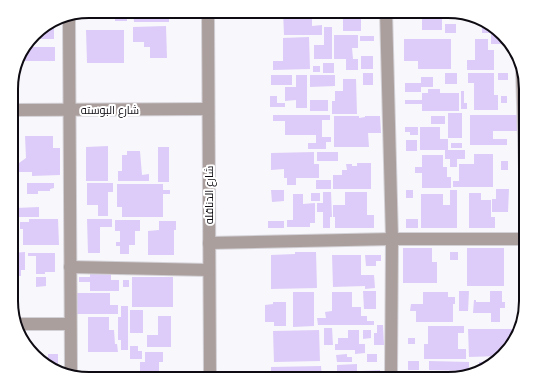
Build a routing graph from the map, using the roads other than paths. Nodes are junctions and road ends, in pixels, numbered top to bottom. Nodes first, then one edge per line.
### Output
1 (208, 18) edge
2 (386, 18) edge
3 (69, 20) edge
4 (208, 109) junction
5 (18, 110) edge
6 (69, 110) junction
7 (392, 239) junction
8 (519, 239) edge
9 (209, 243) junction
10 (70, 267) junction
11 (209, 270) junction
12 (22, 324) edge
13 (70, 324) junction
14 (70, 370) edge
15 (210, 372) edge
16 (392, 372) edge

1 - 4 street, شارع الدناقله
2 - 7 street
3 - 6 street
4 - 6 street, شارع البوسته
4 - 9 street, شارع الدناقله
5 - 6 street, شارع البوسته
6 - 10 street
7 - 8 street
7 - 9 street
7 - 16 street
9 - 11 street, شارع الدناقله
10 - 11 street
10 - 13 street
11 - 15 street, شارع الدناقله
12 - 13 street
13 - 14 street

